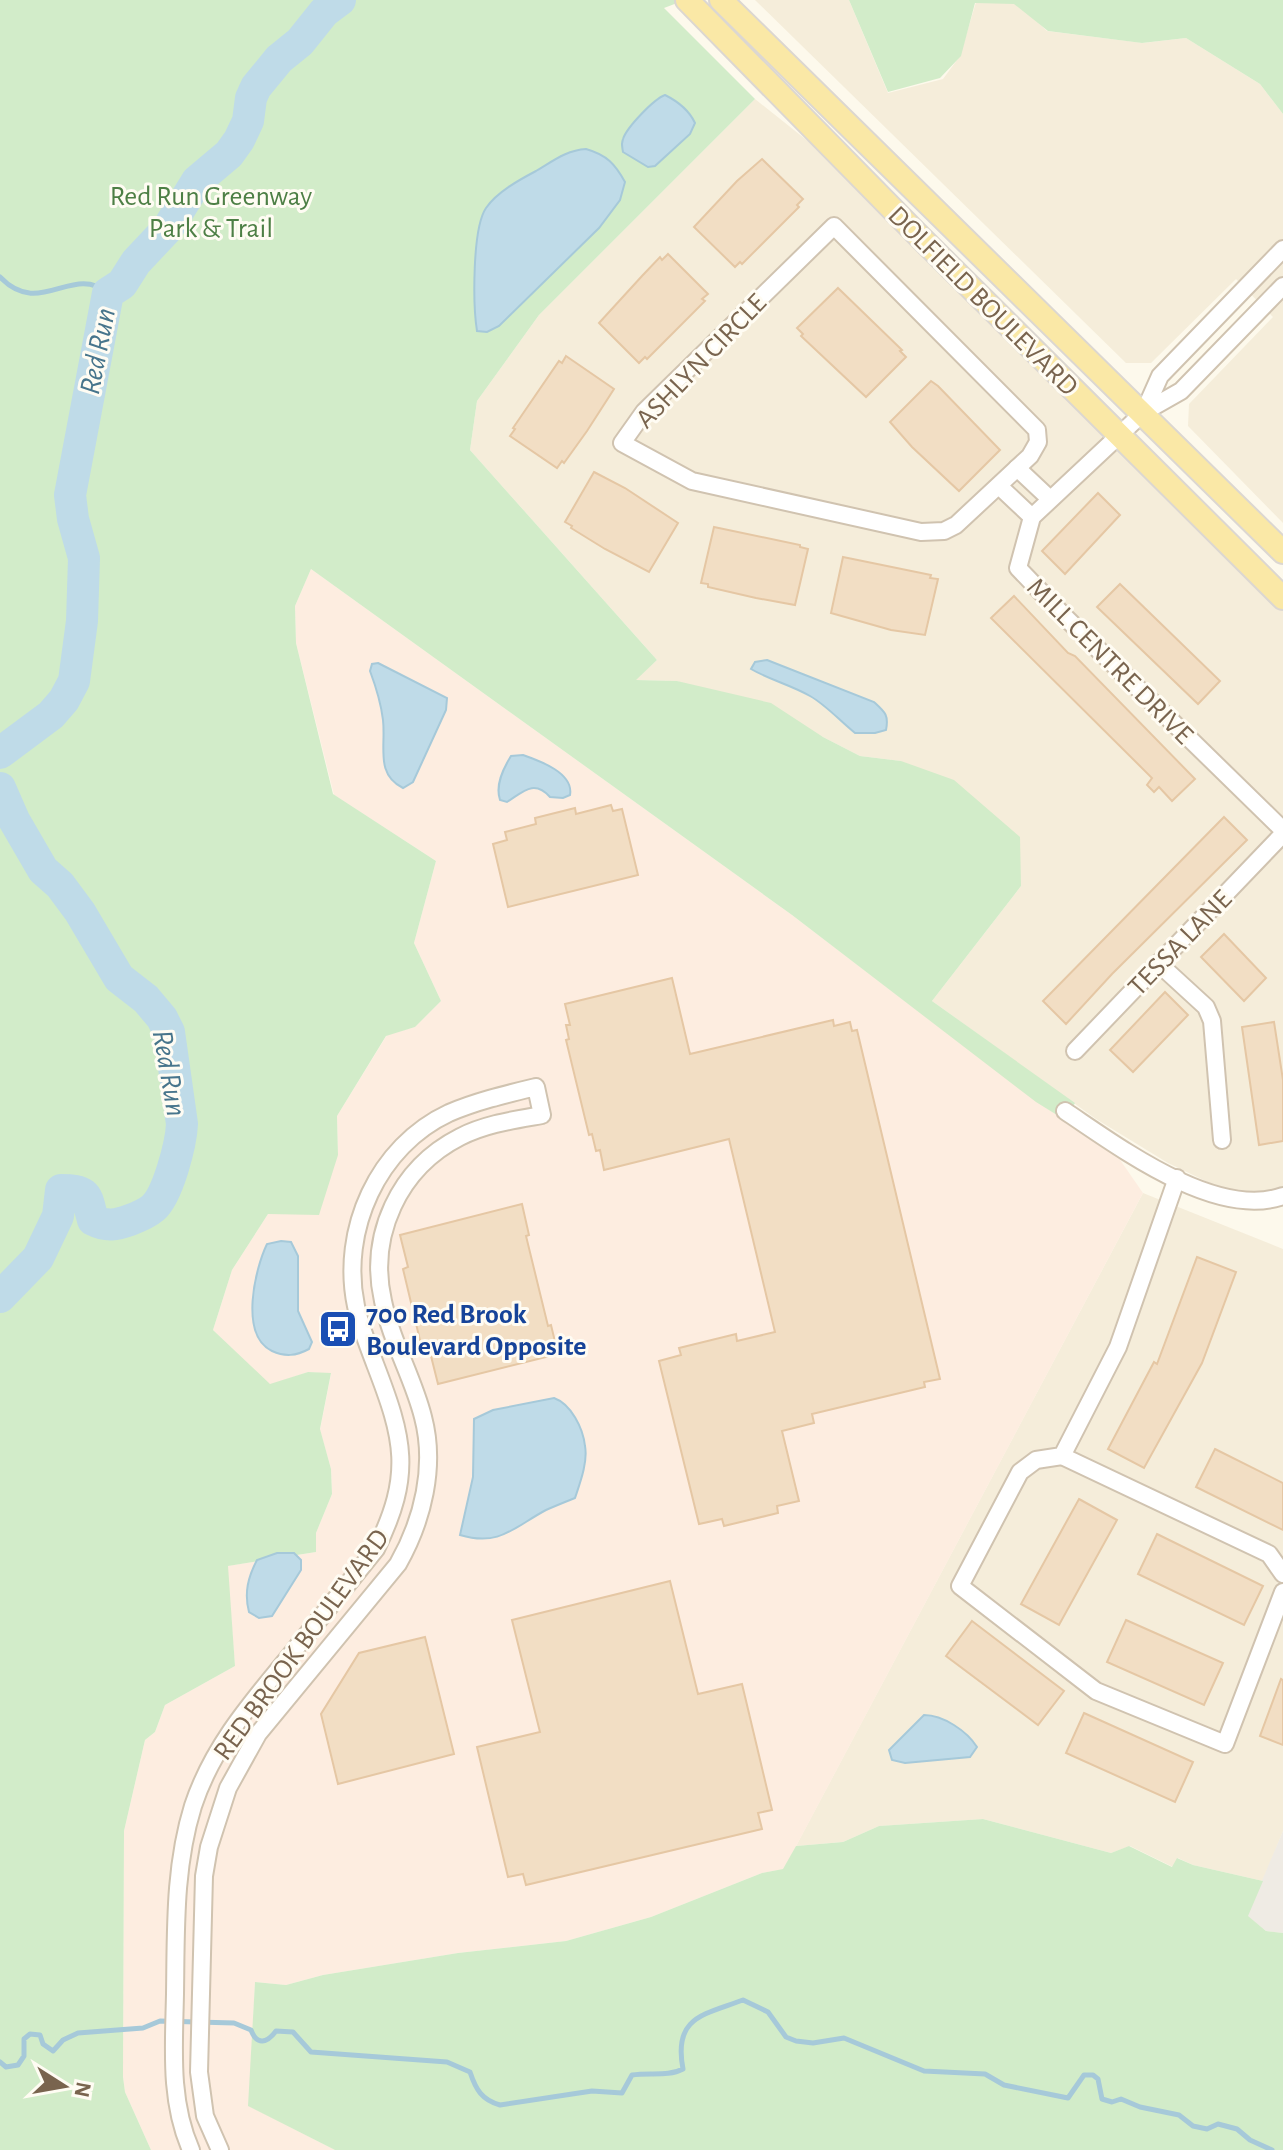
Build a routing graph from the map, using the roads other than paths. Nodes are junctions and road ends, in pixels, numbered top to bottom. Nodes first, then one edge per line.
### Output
1 (721, 0) edge
2 (692, 4) edge
3 (1283, 249) edge
4 (1283, 286) edge
5 (1144, 412) junction
6 (1119, 434) junction
7 (1017, 468) junction
8 (999, 486) junction
9 (1050, 499) junction
10 (1032, 517) junction
11 (1283, 552) edge
12 (1283, 598) edge
13 (1283, 832) edge
14 (1158, 963) junction
15 (1075, 1051) dead end
16 (1065, 1111) dead end
17 (1222, 1140) dead end
18 (1177, 1178) junction
19 (1283, 1196) edge
20 (1062, 1456) junction
21 (1283, 1574) edge
22 (1283, 1592) edge
23 (191, 2150) edge
24 (220, 2150) edge

1 - 5 main road, DOLFIELD BOULEVARD
2 - 6 main road, DOLFIELD BOULEVARD
3 - 5 street, MILL CENTRE DRIVE
4 - 5 street, MILL CENTRE DRIVE
5 - 6 street, MILL CENTRE DRIVE
5 - 11 main road, DOLFIELD BOULEVARD
6 - 9 street, MILL CENTRE DRIVE
6 - 12 main road, DOLFIELD BOULEVARD
7 - 8 street, ASHLYN CIRCLE
7 - 8 street, ASHLYN CIRCLE
7 - 9 street
8 - 10 street
9 - 10 street, MILL CENTRE DRIVE
10 - 13 street, MILL CENTRE DRIVE
13 - 14 street, TESSA LANE
14 - 15 street, TESSA LANE
14 - 17 street
16 - 18 street
18 - 19 street
18 - 20 street
20 - 21 street
20 - 22 street
23 - 24 street, RED BROOK BOULEVARD

